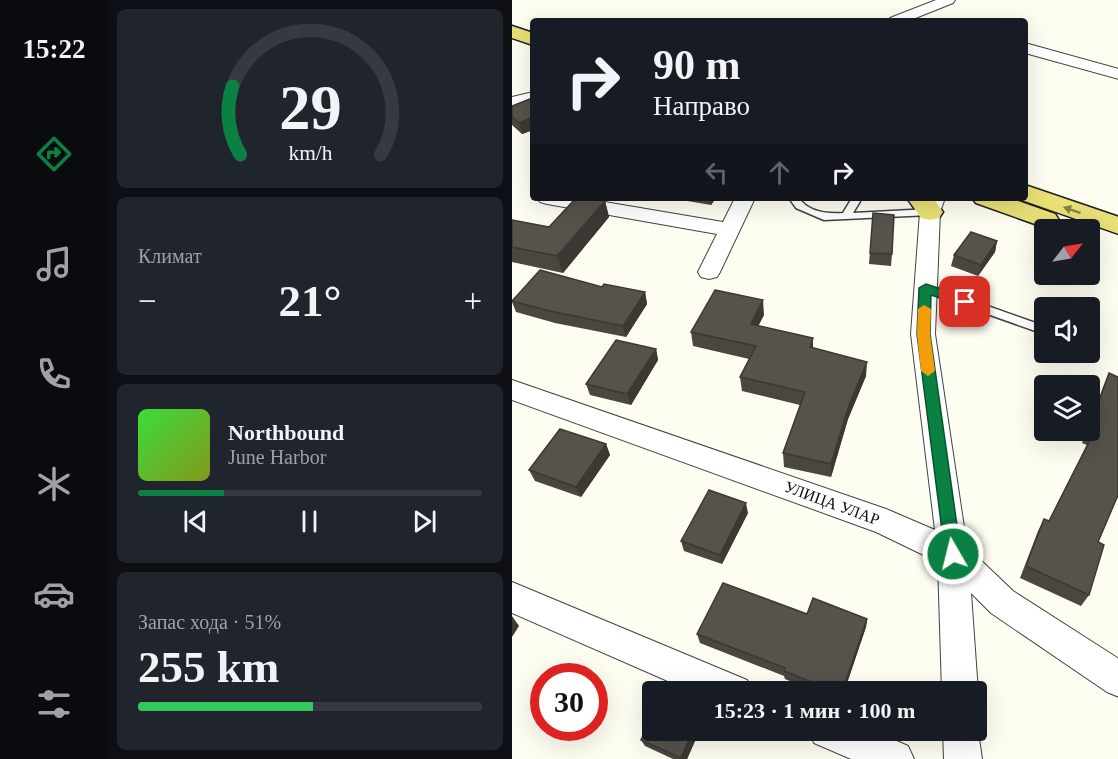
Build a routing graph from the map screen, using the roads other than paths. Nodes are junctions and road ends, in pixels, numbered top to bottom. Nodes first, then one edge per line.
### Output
1 (948, 0) edge
2 (903, 18) edge
3 (512, 19) edge
4 (530, 25) edge
5 (512, 32) edge
6 (530, 38) edge
7 (1028, 49) edge
8 (1118, 74) edge
9 (530, 98) edge
10 (512, 102) edge
11 (1028, 195) edge
12 (564, 201) edge
13 (743, 201) edge
14 (796, 201) edge
15 (855, 201) edge
16 (993, 201) edge
17 (928, 203) edge
18 (846, 216) junction
19 (1042, 219) edge
20 (1118, 226) edge
21 (728, 230) junction
22 (1100, 240) edge
23 (1118, 246) edge
24 (709, 272) dead end
25 (926, 288) junction
26 (1034, 326) edge
27 (512, 390) edge
28 (953, 554) junction
29 (512, 597) edge
30 (1118, 680) edge
31 (709, 681) edge
32 (959, 681) edge
33 (853, 741) edge
34 (962, 741) edge
35 (895, 759) edge
36 (963, 759) edge

1 - 2 street
3 - 4 main road
5 - 6 main road
7 - 8 street
9 - 10 street
20 -> 11 main road
12 - 21 street
13 - 21 street
14 - 18 lane
15 - 18 lane
16 - 19 main road
17 - 18 lane
17 - 25 street
21 - 24 street
22 - 23 main road
25 - 26 lane
25 - 28 street
27 - 28 street, УЛИЦА УЛАР
28 - 30 street, УЛИЦА УЛАР
28 - 32 street
29 - 31 street
33 - 35 street
34 - 36 street

